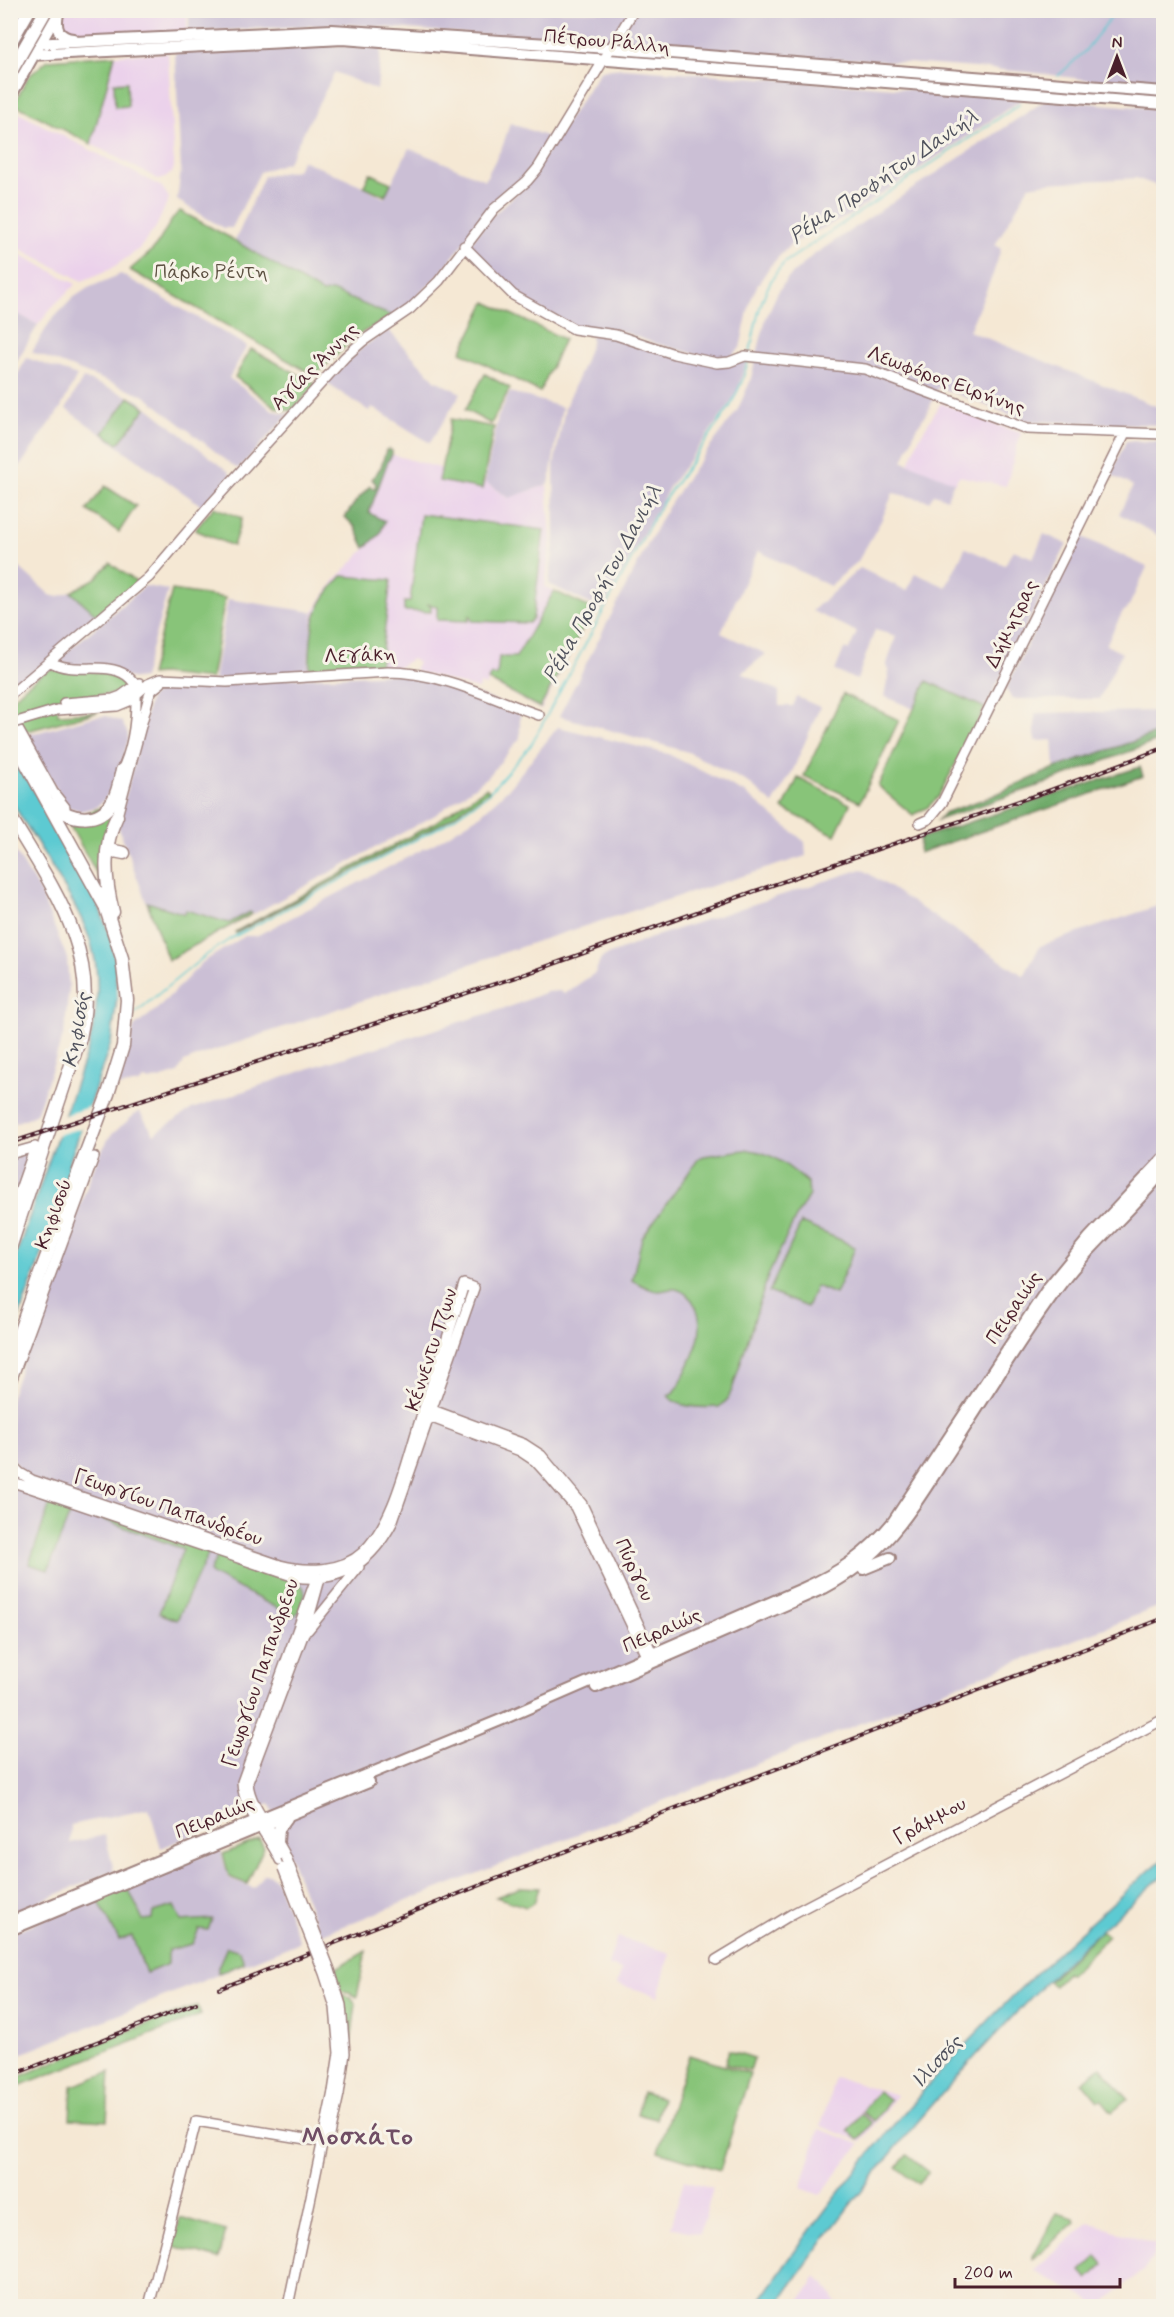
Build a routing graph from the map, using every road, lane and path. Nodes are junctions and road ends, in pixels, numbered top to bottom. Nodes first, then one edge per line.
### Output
1 (29, 10) edge
2 (46, 10) edge
3 (59, 10) edge
4 (634, 10) edge
5 (12, 12) edge
6 (10, 22) edge
7 (10, 28) edge
8 (79, 40) junction
9 (41, 43) junction
10 (12, 44) edge
11 (610, 49) junction
12 (62, 52) junction
13 (34, 54) junction
14 (10, 56) edge
15 (603, 60) junction
16 (10, 63) edge
17 (15, 76) edge
18 (1164, 92) edge
19 (10, 96) edge
20 (1164, 104) edge
21 (464, 246) junction
22 (1125, 433) junction
23 (1164, 434) edge
24 (51, 662) junction
25 (175, 679) junction
26 (137, 690) junction
27 (10, 695) edge
28 (146, 706) junction
29 (57, 707) junction
30 (112, 707) junction
31 (539, 715) dead end
32 (10, 716) edge
33 (10, 724) edge
34 (134, 726) junction
35 (16, 735) edge
36 (122, 770) junction
37 (45, 795) junction
38 (10, 816) edge
39 (117, 816) joint
40 (921, 823) dead end
41 (124, 853) dead end
42 (107, 855) junction
43 (119, 947) junction
44 (85, 989) junction
45 (96, 1127) junction
46 (35, 1147) junction
47 (10, 1154) edge
48 (94, 1157) joint
49 (1164, 1158) edge
50 (1164, 1170) edge
51 (10, 1218) edge
52 (10, 1248) edge
53 (10, 1359) edge
54 (10, 1384) edge
55 (427, 1412) junction
56 (10, 1463) edge
57 (10, 1481) edge
58 (890, 1558) dead end
59 (362, 1562) junction
60 (317, 1574) junction
61 (843, 1577) junction
62 (297, 1578) junction
63 (309, 1598) junction
64 (302, 1637) junction
65 (650, 1659) junction
66 (1164, 1719) edge
67 (289, 1815) junction
68 (262, 1822) junction
69 (278, 1842) junction
70 (283, 1859) junction
71 (10, 1922) edge
72 (10, 1930) edge
73 (716, 1960) dead end
74 (324, 2142) junction
75 (149, 2307) edge
76 (288, 2307) edge

1 - 10 highway, bridge
2 - 17 highway, bridge
3 - 8 main road
3 - 9 main road
4 - 11 street, Αγίας Άννης
5 - 6 main road
7 - 10 main road
8 - 9 main road, Πέτρου Ράλλη
8 - 11 main road, Πέτρου Ράλλη
9 - 10 main road, Πέτρου Ράλλη
9 - 13 main road
10 - 13 main road
11 - 15 street, Αγίας Άννης
11 - 18 main road, Πέτρου Ράλλη
12 - 13 main road, Πέτρου Ράλλη
12 - 15 main road, Πέτρου Ράλλη
12 - 17 main road
13 - 14 main road, Πέτρου Ράλλη
13 - 17 main road
15 - 20 main road, Πέτρου Ράλλη
15 - 21 street, Αγίας Άννης
16 - 19 main road
17 - 19 main road
21 - 22 street, Λεωφόρος Ειρήνης
21 - 24 street, Αγίας Άννης
22 - 23 street, Λεωφόρος Ειρήνης
22 - 40 street, Δήμητρας
24 - 26 street
24 - 27 street, Αγίας Άννης
25 - 26 street, Λεγάκη
25 - 28 street
25 - 31 street, Λεγάκη
26 - 28 street
26 - 29 street
26 - 30 street
26 - 34 street
28 - 39 street
29 - 30 street
29 - 32 street
29 - 33 street, bridge
30 - 34 street
32 - 35 street
34 - 36 street
35 - 36 street
35 - 37 highway
36 - 37 highway
37 - 43 highway
38 - 44 highway
39 - 42 highway
41 - 42 highway
42 - 43 highway
43 - 45 highway
44 - 46 highway
44 - 52 highway
45 - 48 highway
45 - 53 highway
46 - 47 street
46 - 51 street, Κηφισού
48 - 54 street, Κηφισού
49 - 65 main road, Πειραιώς
50 - 61 main road, Πειραιώς
55 - 55 street, Κέννεντυ Τζων
55 - 59 street, Κέννεντυ Τζων
55 - 60 street, Κέννεντυ Τζων
55 - 65 street, Πύργου
56 - 60 street, Γεωργίου Παπανδρέου
57 - 62 street, Γεωργίου Παπανδρέου
58 - 61 main road
59 - 60 street, Κέννεντυ Τζων
59 - 64 street
60 - 62 street, Γεωργίου Παπανδρέου
60 - 63 street, Γεωργίου Παπανδρεου
60 - 64 street, Γεωργίου Παπανδρεου
61 - 65 main road, Πειραιώς
62 - 63 street
63 - 68 street, Γεωργίου Παπανδρεου
64 - 68 street, Γεωργίου Παπανδρεου
65 - 67 main road, Πειραιώς
65 - 68 main road, Πειραιώς
66 - 73 street, Γράμμου
67 - 68 main road, Πειραιώς
67 - 69 main road
68 - 69 street
68 - 70 street
68 - 71 main road, Πειραιώς
68 - 72 main road, Πειραιώς
69 - 70 street
70 - 74 street, bridge
74 - 75 street
74 - 76 street

